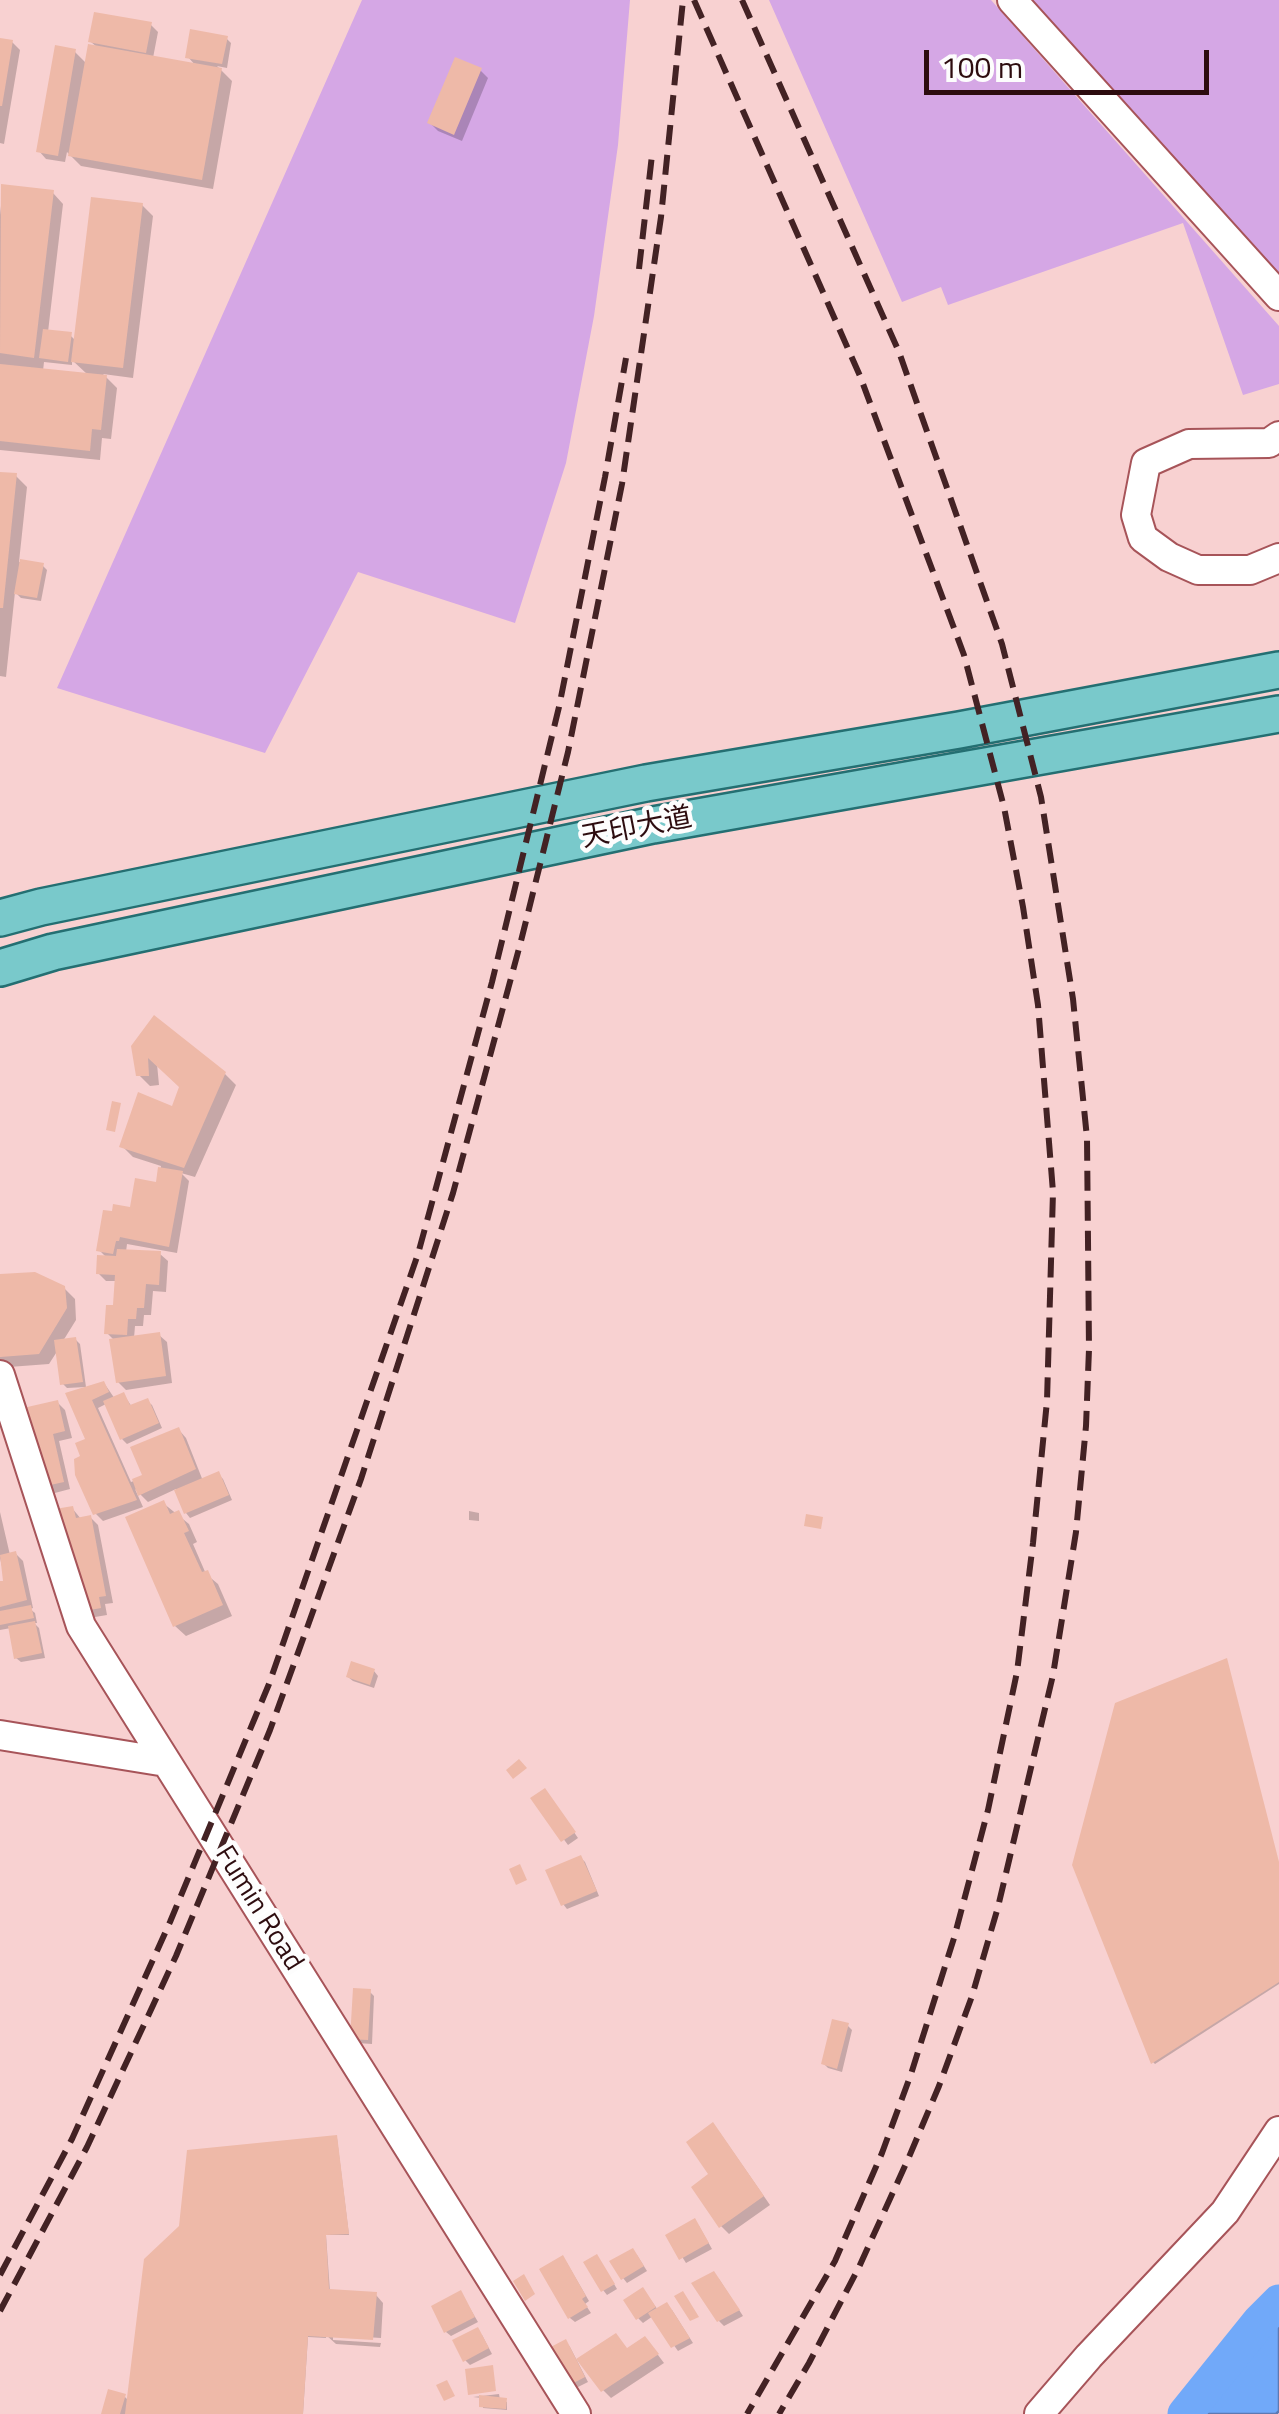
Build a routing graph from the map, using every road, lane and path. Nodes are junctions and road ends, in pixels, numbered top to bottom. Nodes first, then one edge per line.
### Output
1 (1012, 0) edge
2 (1279, 296) edge
3 (1279, 436) edge
4 (1279, 558) edge
5 (1279, 670) edge
6 (1279, 714) edge
7 (0, 918) edge
8 (0, 968) edge
9 (0, 1375) edge
10 (0, 1735) edge
11 (166, 1762) junction
12 (1279, 2132) edge
13 (576, 2414) edge
14 (1039, 2414) edge

1 - 2 street
3 - 4 street
5 - 7 main road, 天印大道
6 - 8 main road, 天印大道
9 - 11 street, Fumin Road
10 - 11 street
11 - 13 street, Fumin Road
12 - 14 street

